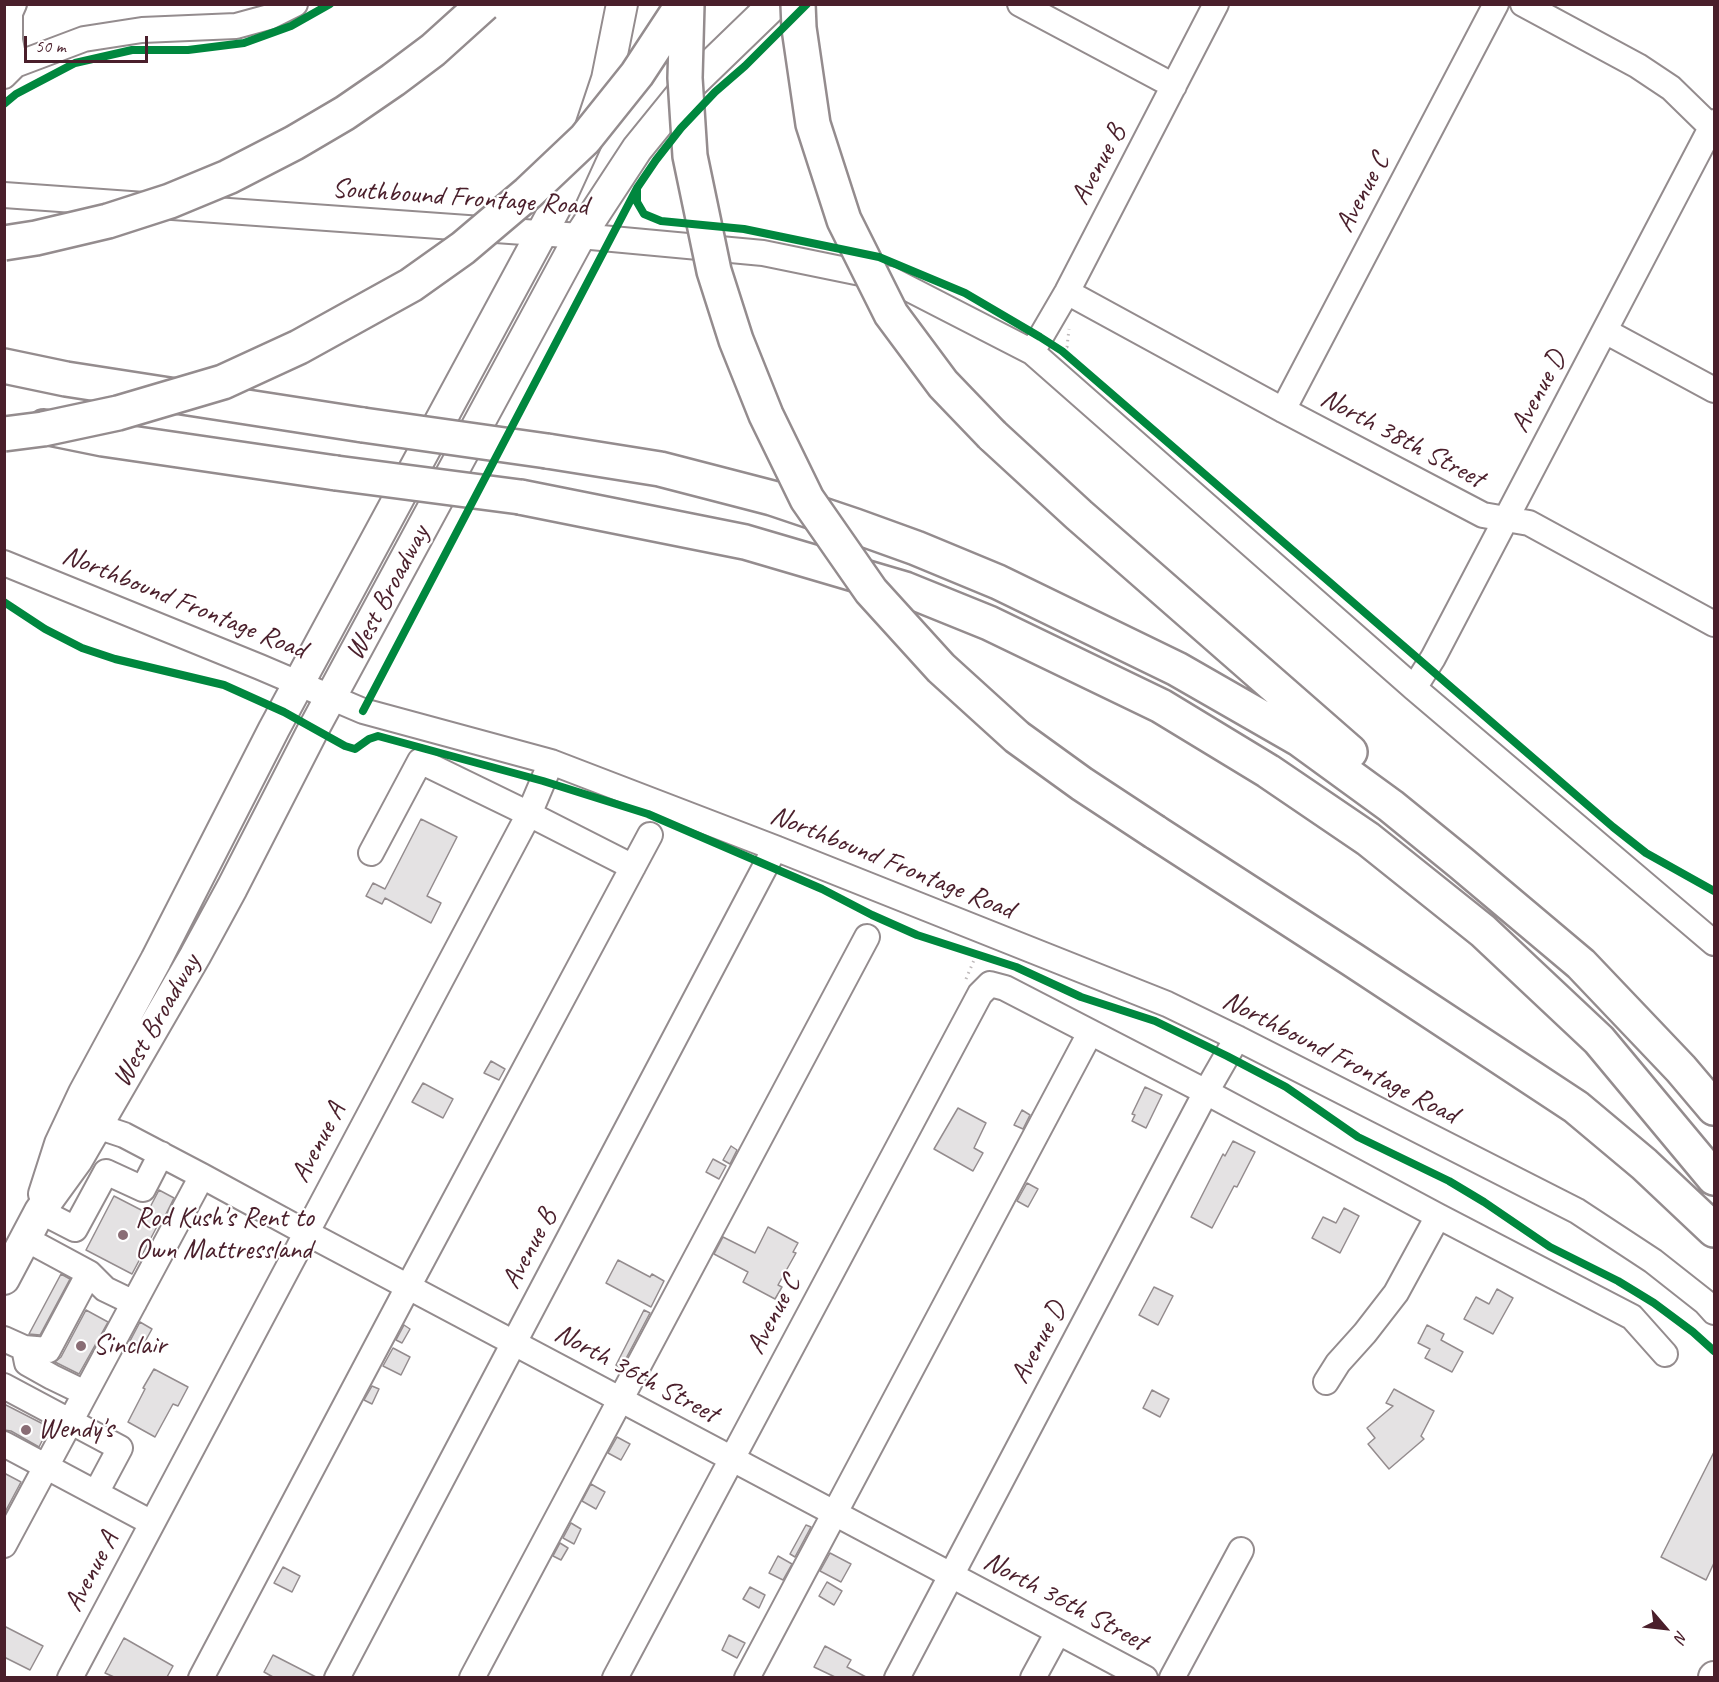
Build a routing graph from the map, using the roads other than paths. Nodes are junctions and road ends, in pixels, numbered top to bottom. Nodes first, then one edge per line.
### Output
1 (14, 4) edge
2 (295, 4) edge
3 (484, 4) edge
4 (622, 4) edge
5 (685, 4) edge
6 (774, 4) edge
7 (798, 4) edge
8 (1020, 4) edge
9 (1216, 4) edge
10 (1496, 4) edge
11 (1523, 4) edge
12 (265, 11) edge
13 (10, 70) edge
14 (1174, 86) junction
15 (1714, 127) edge
16 (4, 195) edge
17 (542, 234) junction
18 (580, 236) junction
19 (4, 243) edge
20 (1067, 292) junction
21 (1605, 331) junction
22 (1036, 344) junction
23 (4, 366) edge
24 (1714, 390) edge
25 (1283, 410) junction
26 (4, 418) edge
27 (4, 434) edge
28 (1507, 519) junction
29 (4, 563) edge
30 (1714, 624) edge
31 (300, 683) junction
32 (1414, 688) junction
33 (332, 698) junction
34 (551, 762) junction
35 (529, 814) junction
36 (650, 835) dead end
37 (776, 848) junction
38 (372, 853) dead end
39 (1461, 863) junction
40 (633, 867) junction
41 (867, 938) dead end
42 (1714, 943) edge
43 (1090, 1033) junction
44 (1237, 1038) junction
45 (1206, 1092) junction
46 (1714, 1108) edge
47 (98, 1126) junction
48 (161, 1154) junction
49 (202, 1176) junction
50 (1714, 1178) edge
51 (40, 1211) junction
52 (1438, 1216) junction
53 (1714, 1230) edge
54 (305, 1232) junction
55 (18, 1240) edge
56 (89, 1274) junction
57 (4, 1279) edge
58 (408, 1287) junction
59 (134, 1303) junction
60 (1714, 1312) edge
61 (14, 1343) edge
62 (514, 1343) junction
63 (1665, 1354) dead end
64 (1326, 1382) dead end
65 (4, 1386) edge
66 (85, 1393) junction
67 (620, 1400) junction
68 (71, 1420) junction
69 (4, 1444) edge
70 (732, 1459) junction
71 (46, 1466) junction
72 (96, 1493) junction
73 (834, 1513) junction
74 (152, 1523) junction
75 (4, 1545) edge
76 (1241, 1551) dead end
77 (951, 1575) junction
78 (1058, 1632) junction
79 (70, 1677) edge
80 (201, 1677) edge
81 (337, 1677) edge
82 (472, 1677) edge
83 (615, 1677) edge
84 (747, 1677) edge
85 (897, 1677) edge
86 (1034, 1677) edge
87 (1145, 1677) edge
88 (1172, 1677) edge

1 - 13 street
2 - 12 street
3 - 19 highway, bridge
4 - 17 main road, West Broadway
5 - 27 highway, bridge
5 - 53 highway, bridge
6 - 18 main road, West Broadway
7 - 39 highway, bridge
8 - 14 street
9 - 14 street, Avenue B
10 - 25 street, Avenue C
11 - 15 street
12 - 13 street
14 - 20 street, Avenue B
15 - 21 street, Avenue D
16 - 17 street, Southbound Frontage Road
17 - 18 street, Southbound Frontage Road
17 - 31 main road, West Broadway
18 - 22 street, Southbound Frontage Road
18 - 33 main road, West Broadway
20 - 22 street, Avenue B
20 - 25 street, North 38th Street
21 - 24 street
21 - 28 street, Avenue D
22 - 32 street, Southbound Frontage Road
23 - 39 highway, bridge
25 - 28 street, North 38th Street
26 - 50 highway, bridge
28 - 30 street, North 38th Street
28 - 32 street, Avenue D
29 - 31 street, Northbound Frontage Road
31 - 33 street, Northbound Frontage Road
31 - 51 main road, West Broadway
32 - 42 street, Southbound Frontage Road
33 - 34 street, Northbound Frontage Road
33 - 47 main road, West Broadway
34 - 35 street, Avenue A
34 - 37 street, Northbound Frontage Road
35 - 38 street
35 - 40 street
35 - 54 street, Avenue A
36 - 40 street
37 - 44 street, Northbound Frontage Road
37 - 62 street, Avenue B
39 - 46 highway
40 - 58 street
41 - 67 street
43 - 45 street
43 - 70 street, Avenue C
43 - 73 street
44 - 45 street, Avenue D
44 - 60 street, Northbound Frontage Road
45 - 52 street
45 - 77 street, Avenue D
47 - 48 street, North 36th Street
47 - 51 main road, West Broadway
48 - 49 street, North 36th Street
48 - 51 street
49 - 54 street, North 36th Street
49 - 59 street
51 - 55 main road, West Broadway
52 - 63 street
52 - 64 street
54 - 58 street, North 36th Street
54 - 74 street, Avenue A
55 - 56 street
55 - 57 main road, West Broadway
56 - 59 street
56 - 61 street
58 - 62 street, North 36th Street
58 - 80 street
59 - 66 street
61 - 66 street
62 - 67 street, North 36th Street
62 - 81 street, Avenue B
65 - 68 street
66 - 68 street
67 - 70 street, North 36th Street
67 - 82 street
68 - 71 street
68 - 72 street
69 - 71 street
70 - 73 street, North 36th Street
70 - 83 street, Avenue C
71 - 72 street
71 - 75 street
72 - 74 street
73 - 77 street, North 36th Street
73 - 84 street
74 - 79 street, Avenue A
76 - 88 street
77 - 78 street, North 36th Street
77 - 85 street, Avenue D
78 - 86 street
78 - 87 street, North 36th Street

